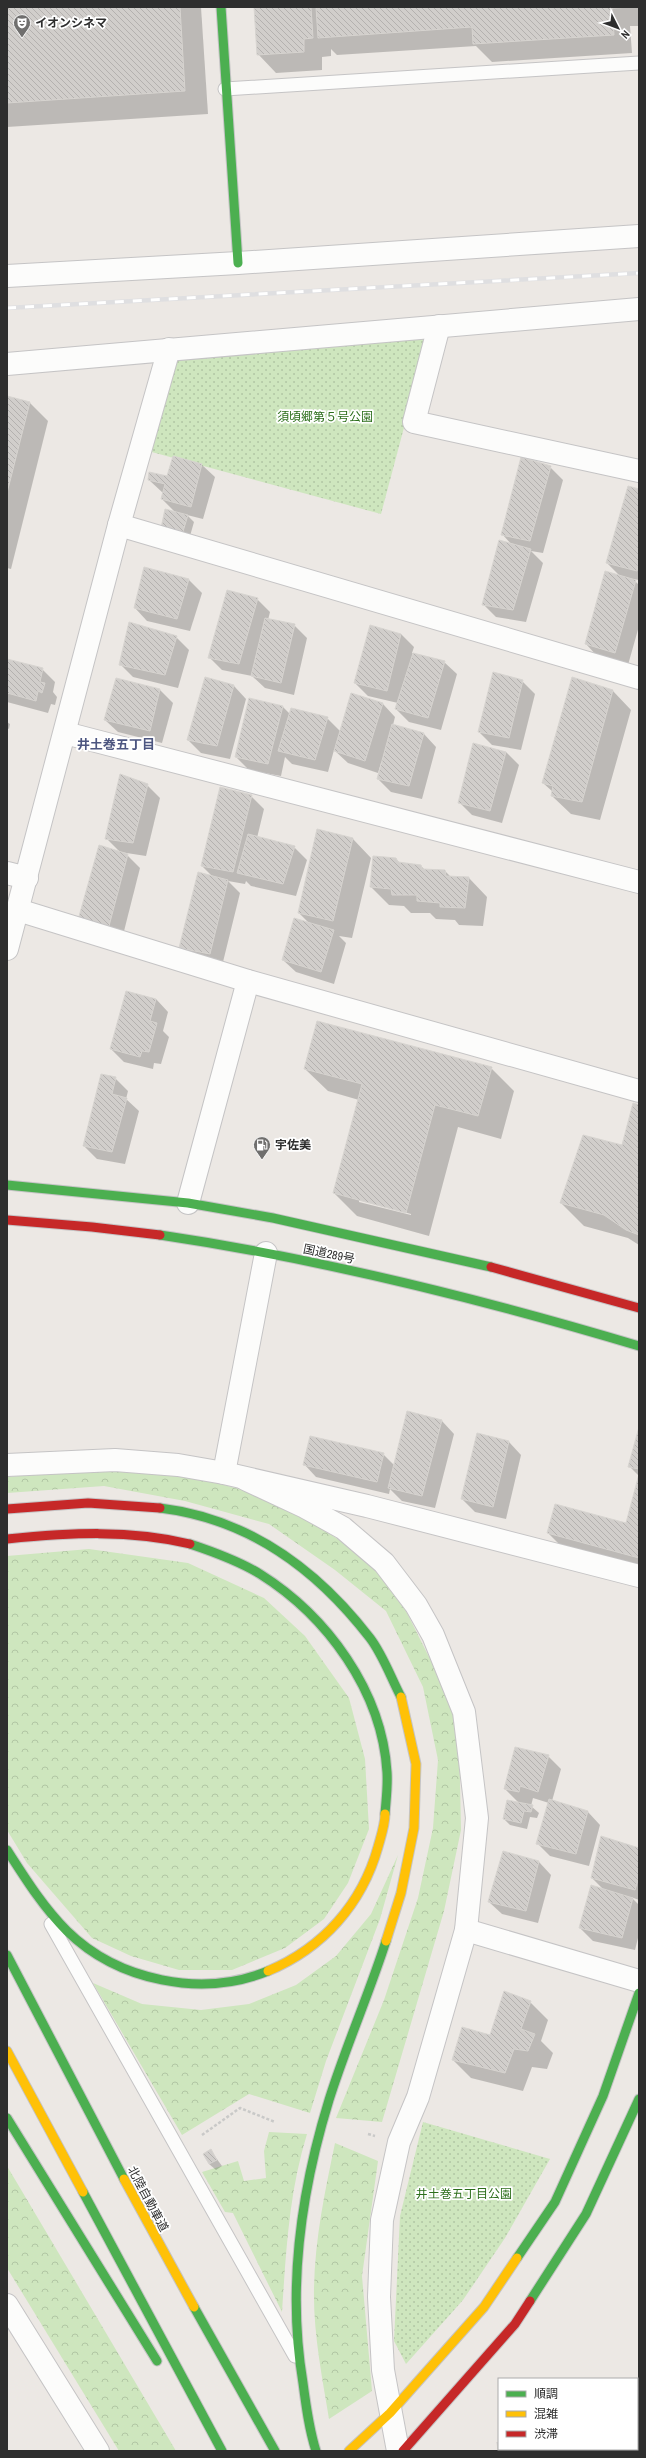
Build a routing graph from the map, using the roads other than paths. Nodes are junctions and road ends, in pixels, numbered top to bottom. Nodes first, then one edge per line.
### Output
1 (221, 7) edge
2 (639, 63) edge
3 (225, 89) junction
4 (639, 236) edge
5 (238, 263) junction
6 (7, 276) edge
7 (639, 309) edge
8 (439, 326) junction
9 (169, 349) junction
10 (7, 364) edge
11 (639, 471) edge
12 (119, 525) junction
13 (639, 678) edge
14 (65, 733) junction
15 (17, 876) edge
16 (639, 882) edge
17 (18, 910) junction
18 (7, 949) edge
19 (248, 981) junction
20 (638, 1087) edge
21 (7, 1185) edge
22 (188, 1203) junction
23 (7, 1220) edge
24 (266, 1253) junction
25 (639, 1308) edge
26 (639, 1346) edge
27 (7, 1465) edge
28 (224, 1473) junction
29 (245, 1479) junction
30 (7, 1509) edge
31 (7, 1539) edge
32 (639, 1576) edge
33 (7, 1850) edge
34 (32, 1889) junction
35 (466, 1930) junction
36 (7, 1955) edge
37 (639, 1981) edge
38 (639, 1993) edge
39 (7, 2052) edge
40 (639, 2099) edge
41 (7, 2118) edge
42 (7, 2305) edge
43 (299, 2364) junction
44 (162, 2369) dead end
45 (390, 2413) junction
46 (204, 2437) dead end
47 (315, 2448) edge
48 (98, 2451) edge
49 (212, 2451) edge
50 (222, 2451) edge
51 (275, 2451) edge
52 (349, 2451) edge
53 (398, 2451) edge
54 (403, 2451) edge

1 - 3 main road
2 - 3 lane
3 - 5 main road
4 - 5 street
5 - 6 street
7 - 8 street
8 - 9 street
8 - 11 street
9 - 10 street
9 - 12 street
12 - 13 street
12 - 14 street
14 - 15 street
14 - 16 street
15 - 17 street
17 - 18 street
17 - 19 street
19 - 20 street
19 - 22 street
21 - 22 main road, 国道289号
22 - 25 main road, 国道289号
23 - 24 main road, 国道289号
24 - 26 main road, 国道289号
24 - 28 street
27 - 28 street
28 - 29 street
29 - 32 street
29 - 35 street
30 - 43 main road
31 - 34 main road
33 - 34 main road
34 - 43 lane
35 - 37 street
35 - 45 street
36 - 51 main road, 北陸自動車道
38 - 45 main road
39 - 50 main road
40 - 54 main road
41 - 44 main road
42 - 48 street
43 - 47 main road
45 - 52 main road
45 - 53 street
46 - 49 main road

